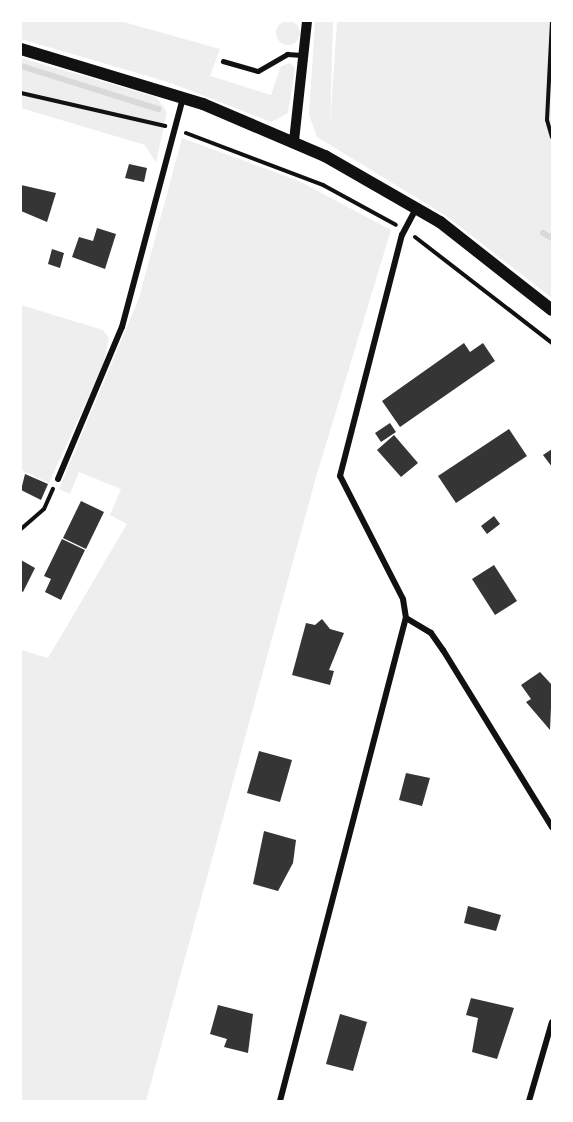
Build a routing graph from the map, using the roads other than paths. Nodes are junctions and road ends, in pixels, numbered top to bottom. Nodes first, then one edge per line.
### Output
1 (306, 21) edge
2 (21, 49) edge
3 (304, 56) junction
4 (223, 62) dead end
5 (183, 97) junction
6 (294, 141) junction
7 (417, 207) junction
8 (552, 310) edge
9 (58, 479) road end
10 (406, 618) junction
11 (552, 827) edge
12 (552, 1022) edge
13 (280, 1101) edge
14 (529, 1101) edge

1 - 3 street
2 - 5 main road
3 - 4 lane
3 - 6 street
5 - 6 main road
5 - 9 street
6 - 7 main road
7 - 8 main road
7 - 10 street
10 - 11 street
10 - 13 street
12 - 14 street

